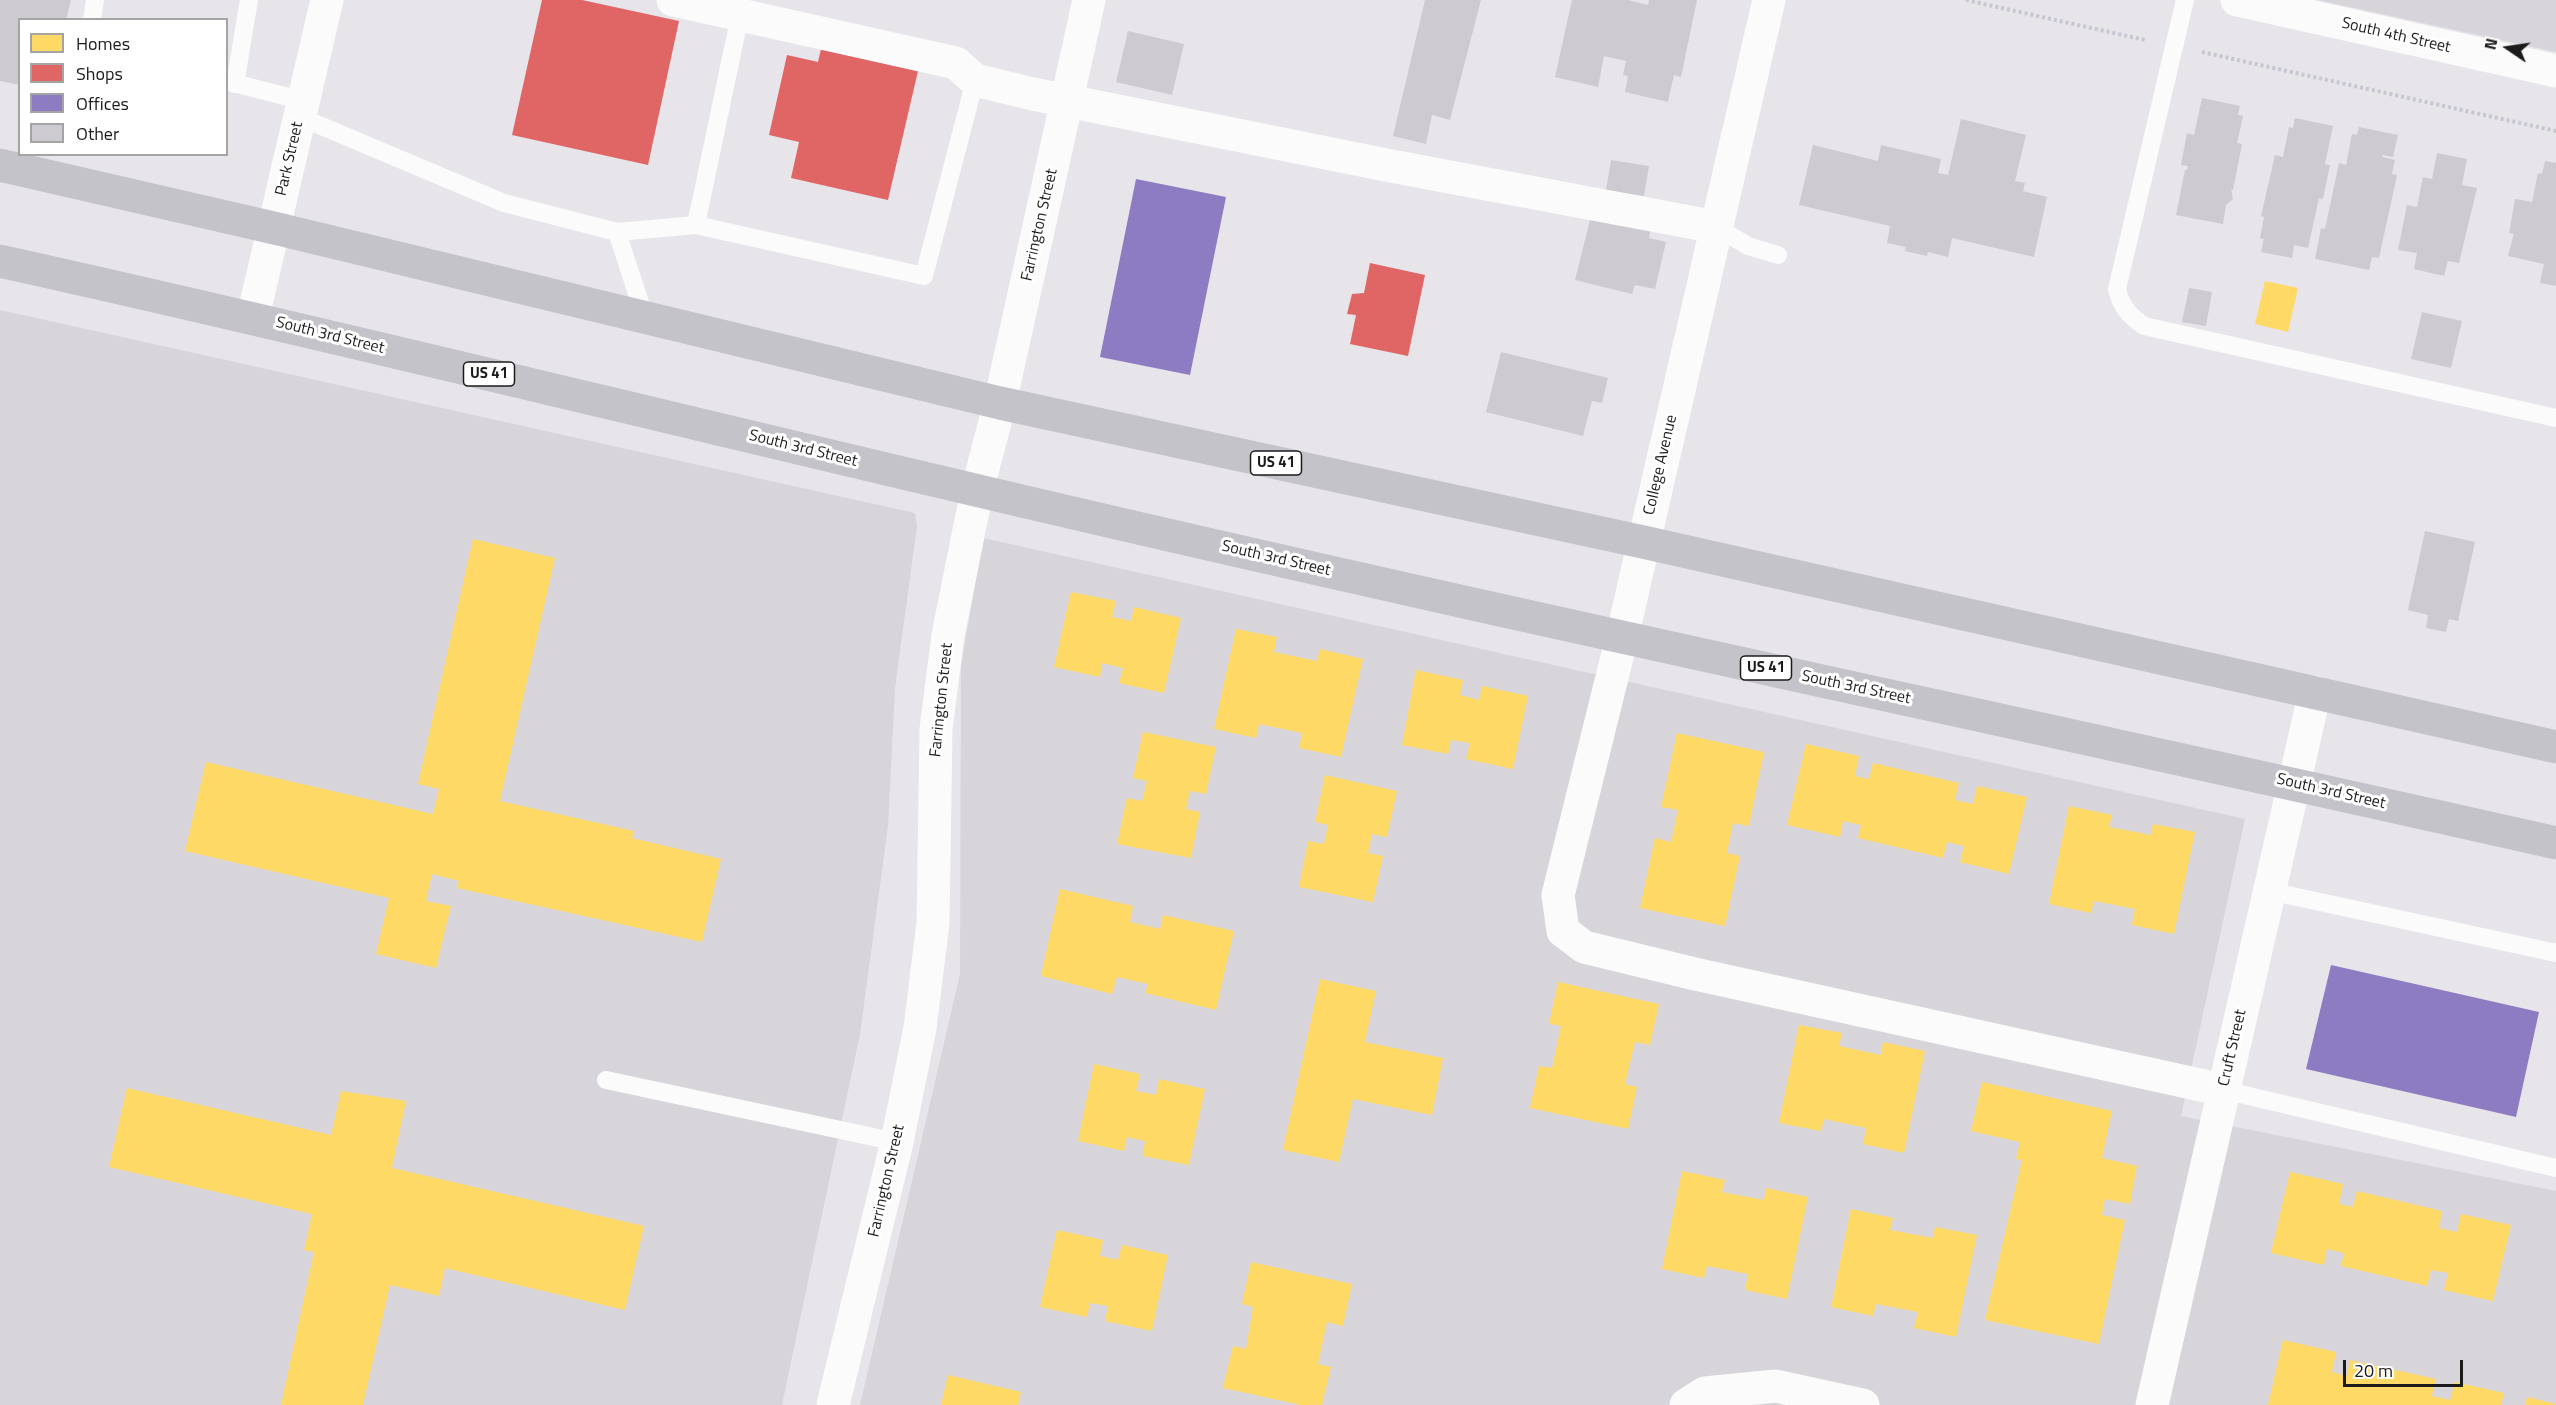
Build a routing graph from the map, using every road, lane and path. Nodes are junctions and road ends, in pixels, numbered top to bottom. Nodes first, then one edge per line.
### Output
1 (95, 0) edge
2 (249, 0) edge
3 (327, 0) edge
4 (673, 0) edge
5 (1089, 0) edge
6 (1769, 0) edge
7 (1966, 0) edge
8 (2185, 0) edge
9 (2236, 0) edge
10 (740, 15) junction
11 (92, 18) edge
12 (2173, 46) junction
13 (2556, 71) edge
14 (975, 80) junction
15 (231, 82) edge
16 (1066, 101) junction
17 (302, 109) junction
18 (2556, 132) edge
19 (0, 165) edge
20 (696, 225) junction
21 (1716, 227) junction
22 (274, 228) junction
23 (617, 232) junction
24 (1778, 255) dead end
25 (0, 261) edge
26 (253, 317) junction
27 (645, 318) junction
28 (1000, 403) junction
29 (2556, 418) edge
30 (977, 491) junction
31 (1643, 543) junction
32 (1622, 637) junction
33 (2315, 692) junction
34 (2556, 747) edge
35 (2294, 784) junction
36 (2556, 843) edge
37 (2270, 891) junction
38 (2556, 953) edge
39 (606, 1080) dead end
40 (2223, 1090) junction
41 (897, 1142) junction
42 (2556, 1168) edge
43 (833, 1405) edge
44 (1686, 1405) edge
45 (1863, 1405) edge
46 (2152, 1405) edge

1 - 11 lane
2 - 15 lane
3 - 17 street, Park Street
4 - 10 street
5 - 16 street, Farrington Street
6 - 21 street, College Avenue
7 - 12 path
8 - 12 lane
9 - 13 street, South 4th Street
10 - 14 street
10 - 20 lane
12 - 18 path
12 - 29 lane
14 - 16 street
14 - 20 lane
15 - 17 lane
16 - 21 street
16 - 28 street, Farrington Street
17 - 22 street, Park Street
17 - 23 lane
19 - 22 highway, US 41
20 - 23 lane
21 - 24 lane
21 - 31 street, College Avenue
22 - 26 street, Park Street
22 - 27 highway, US 41
23 - 27 lane
25 - 26 highway, South 3rd Street / US 41
26 - 30 highway, South 3rd Street / US 41
27 - 28 highway, US 41
28 - 30 street, Farrington Street
28 - 31 highway, US 41
30 - 32 highway, South 3rd Street / US 41
30 - 41 street, Farrington Street
31 - 32 street, College Avenue
31 - 33 highway, US 41
32 - 35 highway, South 3rd Street / US 41
32 - 40 street, College Avenue
33 - 34 highway, US 41
33 - 35 street, Cruft Street
35 - 36 highway, South 3rd Street / US 41
35 - 37 street, Cruft Street
37 - 38 lane
37 - 40 street, Cruft Street
39 - 41 lane
40 - 42 lane
40 - 46 street, Cruft Street
41 - 43 street, Farrington Street
44 - 45 street

